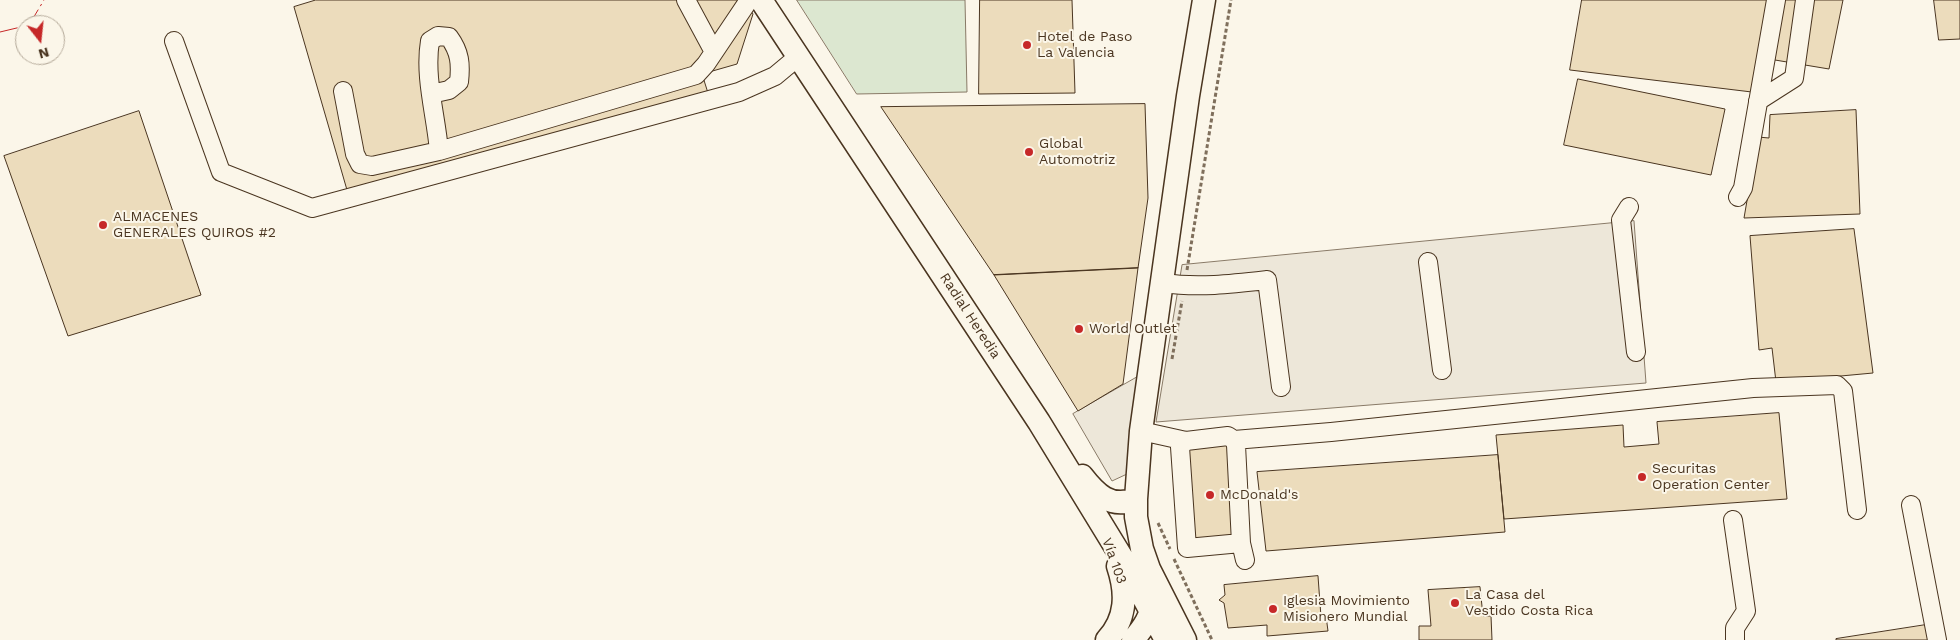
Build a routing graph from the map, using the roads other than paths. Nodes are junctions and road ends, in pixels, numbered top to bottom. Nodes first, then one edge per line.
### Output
1 (686, 0) edge
2 (749, 0) edge
3 (761, 0) edge
4 (1204, 0) edge
5 (1776, 0) edge
6 (1805, 0) edge
7 (174, 40) dead end
8 (714, 52) junction
9 (799, 56) junction
10 (342, 91) dead end
11 (431, 94) dead end
12 (1758, 101) junction
13 (439, 151) junction
14 (1738, 197) dead end
15 (1629, 207) dead end
16 (1428, 262) dead end
17 (1173, 285) junction
18 (1636, 352) dead end
19 (1442, 370) dead end
20 (1281, 387) dead end
21 (1039, 422) junction
22 (1141, 431) junction
23 (1234, 440) junction
24 (1186, 441) junction
25 (1136, 499) junction
26 (1911, 506) dead end
27 (1092, 510) junction
28 (1857, 510) dead end
29 (1733, 520) dead end
30 (1241, 543) junction
31 (1245, 560) dead end
32 (1149, 569) junction
33 (1152, 612) junction
34 (1107, 640) edge
35 (1133, 640) edge
36 (1166, 640) edge
37 (1185, 640) edge
38 (1735, 640) edge
39 (1938, 640) edge

1 - 8 lane
2 - 8 lane
3 - 9 main road, Radial Heredia
4 - 17 main road
5 - 12 lane
6 - 12 lane
7 - 9 lane
8 - 13 lane
9 - 21 main road, Radial Heredia
10 - 13 lane
11 - 13 lane
12 - 14 lane
15 - 18 lane
16 - 19 lane
17 - 20 lane
17 - 22 main road
21 - 25 main road
21 - 27 main road, Radial Heredia
22 - 24 lane
22 - 25 main road
23 - 24 lane
23 - 28 lane
23 - 30 lane
24 - 30 lane
25 - 32 main road
26 - 39 lane
27 - 33 main road, Radial Heredia
27 - 34 main road, Vía 103
29 - 38 lane
30 - 31 lane
32 - 33 main road
32 - 37 main road
33 - 35 main road
33 - 36 main road, Radial Heredia

